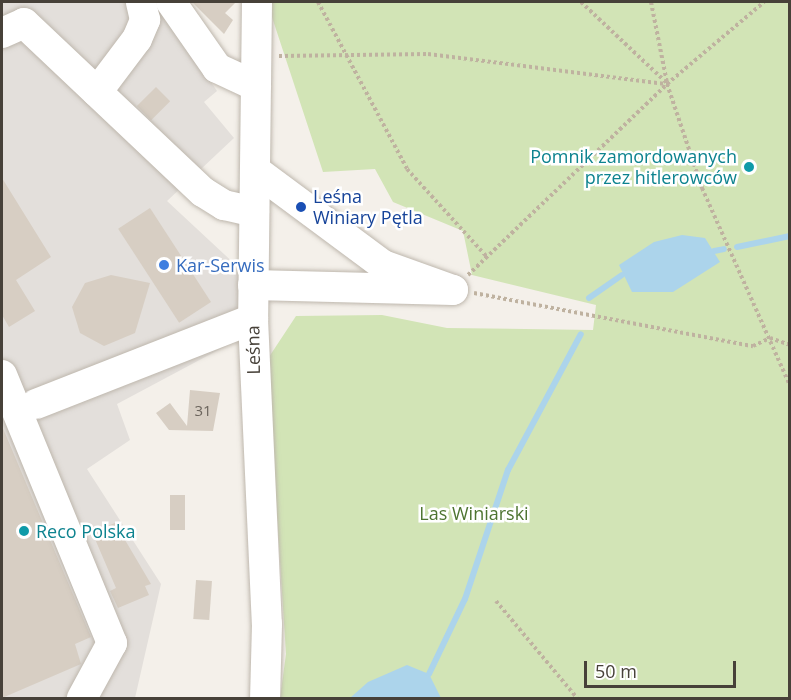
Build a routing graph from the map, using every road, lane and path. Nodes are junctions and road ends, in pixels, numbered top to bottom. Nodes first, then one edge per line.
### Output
1 (141, 2) edge
2 (171, 2) edge
3 (257, 2) edge
4 (318, 2) edge
5 (581, 2) edge
6 (651, 2) edge
7 (764, 2) edge
8 (2, 33) edge
9 (343, 55) junction
10 (256, 71) junction
11 (667, 84) junction
12 (97, 92) junction
13 (255, 170) junction
14 (254, 212) junction
15 (487, 257) junction
16 (253, 285) junction
17 (453, 290) junction
18 (253, 318) junction
19 (770, 338) junction
20 (789, 345) edge
21 (2, 375) edge
22 (789, 386) edge
23 (36, 404) dead end
24 (496, 602) dead end
25 (82, 699) edge
26 (264, 699) edge
27 (577, 699) edge

1 - 12 street
2 - 10 street
3 - 10 street, Leśna
4 - 9 path
5 - 11 path
6 - 11 path
7 - 11 path
8 - 12 street
9 - 10 path
9 - 11 path
9 - 15 path
10 - 13 street, Leśna
11 - 15 path
11 - 19 path
12 - 14 street
13 - 14 street, Leśna
13 - 17 street
14 - 16 street, Leśna
15 - 17 path
16 - 17 street
16 - 18 street, Leśna
17 - 19 path
18 - 23 street
18 - 26 street, Leśna
19 - 20 path
19 - 22 path
21 - 25 street
24 - 27 path

